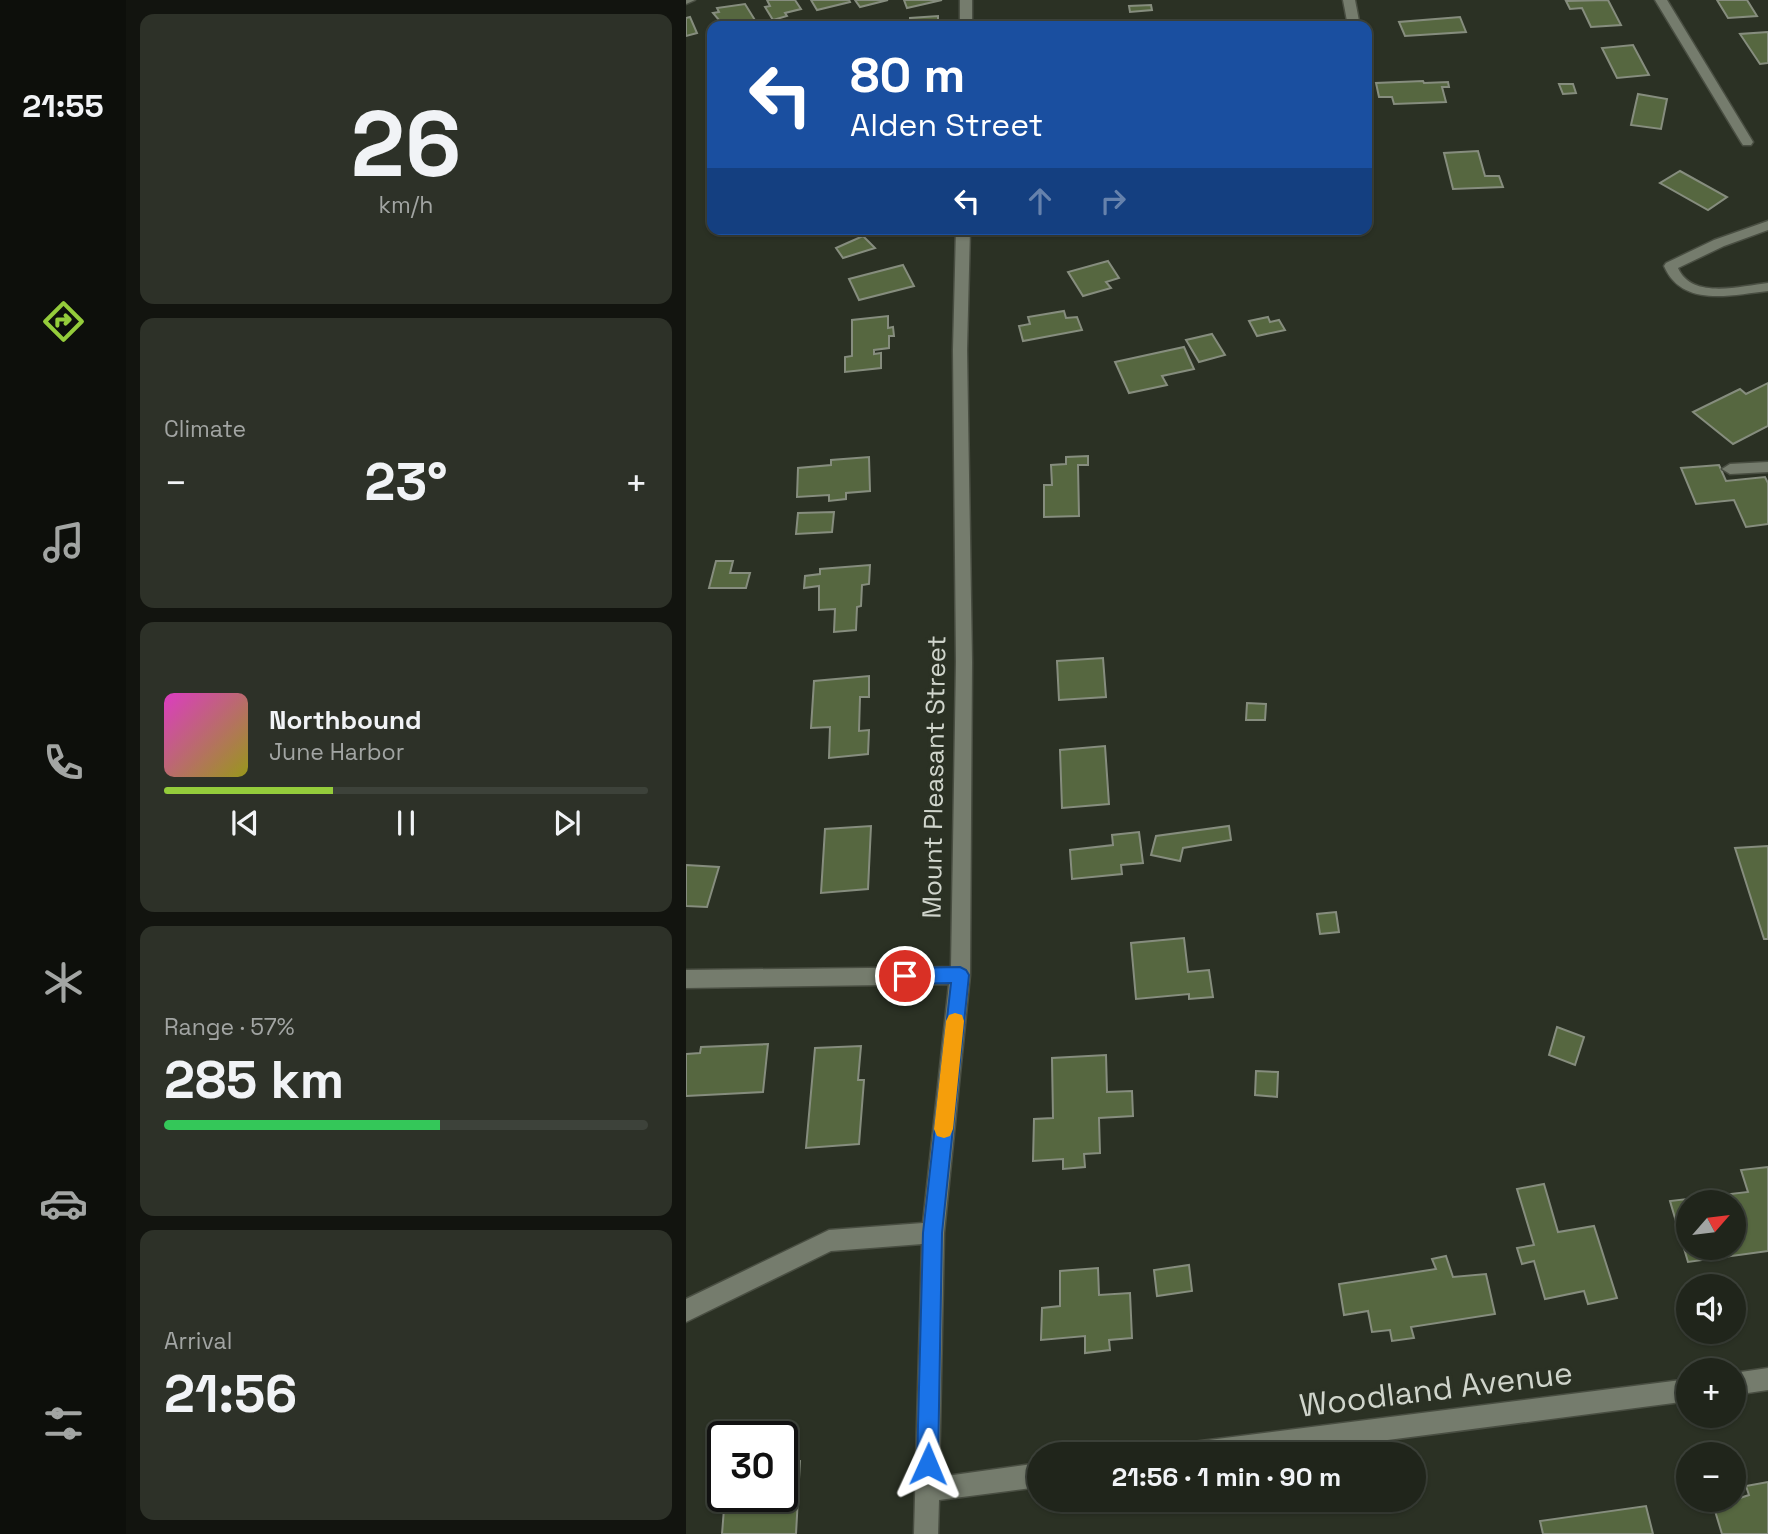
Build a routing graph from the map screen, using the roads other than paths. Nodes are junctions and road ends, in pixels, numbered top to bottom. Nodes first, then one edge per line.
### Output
1 (966, 0) edge
2 (1349, 0) edge
3 (1661, 0) edge
4 (966, 21) edge
5 (1353, 21) edge
6 (1747, 142) dead end
7 (1768, 225) edge
8 (963, 235) edge
9 (1768, 287) edge
10 (1768, 467) edge
11 (1730, 469) dead end
12 (960, 975) junction
13 (686, 979) edge
14 (933, 1233) junction
15 (686, 1311) edge
16 (1768, 1379) edge
17 (1746, 1382) edge
18 (1676, 1392) edge
19 (1286, 1442) edge
20 (1027, 1477) edge
21 (927, 1490) junction
22 (926, 1534) edge

1 - 4 street
2 - 5 street
3 - 6 street
7 - 9 street
8 - 12 street, Mount Pleasant Street
10 - 11 street
12 - 13 street
12 - 14 street, Mount Pleasant Street
14 - 15 street
14 - 21 street, Mount Pleasant Street
16 - 17 street
18 - 19 street, Woodland Avenue
20 - 21 street
21 - 22 street, Mount Pleasant Street

